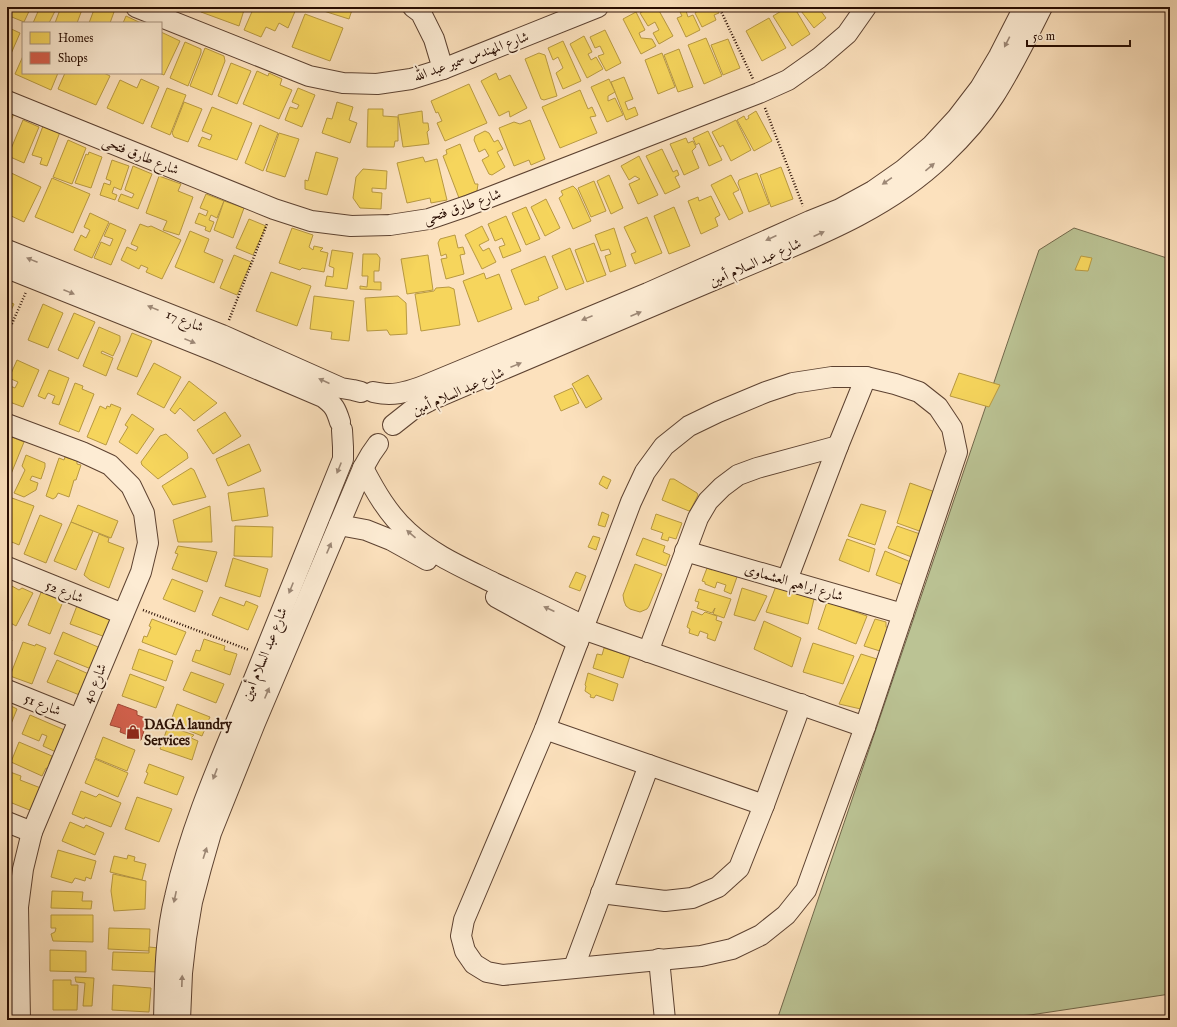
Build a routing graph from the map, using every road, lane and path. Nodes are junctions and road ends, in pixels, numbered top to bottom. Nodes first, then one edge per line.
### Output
1 (136, 7) edge
2 (413, 7) edge
3 (598, 7) edge
4 (719, 7) edge
5 (866, 7) edge
6 (1024, 7) edge
7 (1042, 7) edge
8 (443, 69) junction
9 (759, 93) junction
10 (7, 101) edge
11 (274, 209) junction
12 (810, 221) junction
13 (7, 250) edge
14 (7, 268) edge
15 (32, 277) junction
16 (651, 299) junction
17 (7, 335) edge
18 (222, 335) junction
19 (866, 377) junction
20 (367, 392) junction
21 (7, 424) edge
22 (393, 425) junction
23 (341, 426) junction
24 (378, 444) junction
25 (838, 446) junction
26 (363, 468) junction
27 (339, 524) junction
28 (685, 551) junction
29 (448, 566) junction
30 (7, 567) edge
31 (788, 580) junction
32 (125, 609) junction
33 (903, 614) junction
34 (582, 632) junction
35 (648, 652) junction
36 (264, 656) junction
37 (7, 690) edge
38 (801, 704) junction
39 (79, 719) junction
40 (246, 720) junction
41 (865, 727) junction
42 (545, 729) junction
43 (232, 755) junction
44 (649, 765) junction
45 (764, 804) junction
46 (7, 822) edge
47 (32, 832) junction
48 (602, 893) junction
49 (12, 943) edge
50 (659, 959) junction
51 (574, 967) junction
52 (20, 1020) edge
53 (164, 1020) edge
54 (180, 1020) edge
55 (665, 1020) edge

1 - 8 street, شارع المهندس سمير عبد الله
2 - 8 street
3 - 8 street, شارع المهندس سمير عبد الله
4 - 9 path
5 - 9 street, شارع طارق فتحى
6 -> 12 street, شارع عبد السلام أمين
16 -> 7 street, شارع عبد السلام أمين
9 - 11 street, شارع طارق فتحى
9 - 12 path
10 - 11 street, شارع طارق فتحى
11 - 18 path
12 -> 16 street, شارع عبد السلام أمين
18 -> 13 street, شارع 17
14 - 15 street, شارع 17
15 - 17 path
15 -> 23 street, شارع 17
16 -> 20 street, شارع عبد السلام أمين
22 -> 16 street, شارع عبد السلام أمين
20 -> 18 street, شارع 17
19 - 25 street
19 - 33 street
19 - 34 street
20 - 22 street
20 - 23 street
21 - 32 street, شارع 40
22 - 24 street
23 - 24 street
23 -> 36 street, شارع عبد السلام أمين
24 - 26 street, شارع عبد السلام أمين
25 - 28 street
25 - 31 street
26 - 27 street, شارع عبد السلام أمين
29 -> 26 street
27 - 29 street
40 -> 27 street, شارع عبد السلام أمين
28 - 31 street, شارع ابراهيم العشماوى
28 - 35 street
29 - 34 street
30 - 32 street, شارع 52
31 - 33 street, شارع ابراهيم العشماوى
32 - 36 path
32 - 39 street, شارع 40
33 - 41 street
34 - 35 street
34 - 42 street
35 - 38 street
36 - 40 street, شارع عبد السلام أمين
37 - 39 street, شارع 51
38 - 41 street
38 - 45 street
39 - 47 street, شارع 40
40 - 43 street, شارع عبد السلام أمين
41 - 50 street
42 - 44 street
42 - 51 street
43 -> 53 street, شارع عبد السلام أمين
54 -> 43 street, شارع عبد السلام أمين
44 - 45 street
44 - 48 street
45 - 48 street
46 - 47 street
47 - 49 street, شارع 40
48 - 51 street
49 - 52 street, شارع 40
50 - 51 street
50 - 55 street

